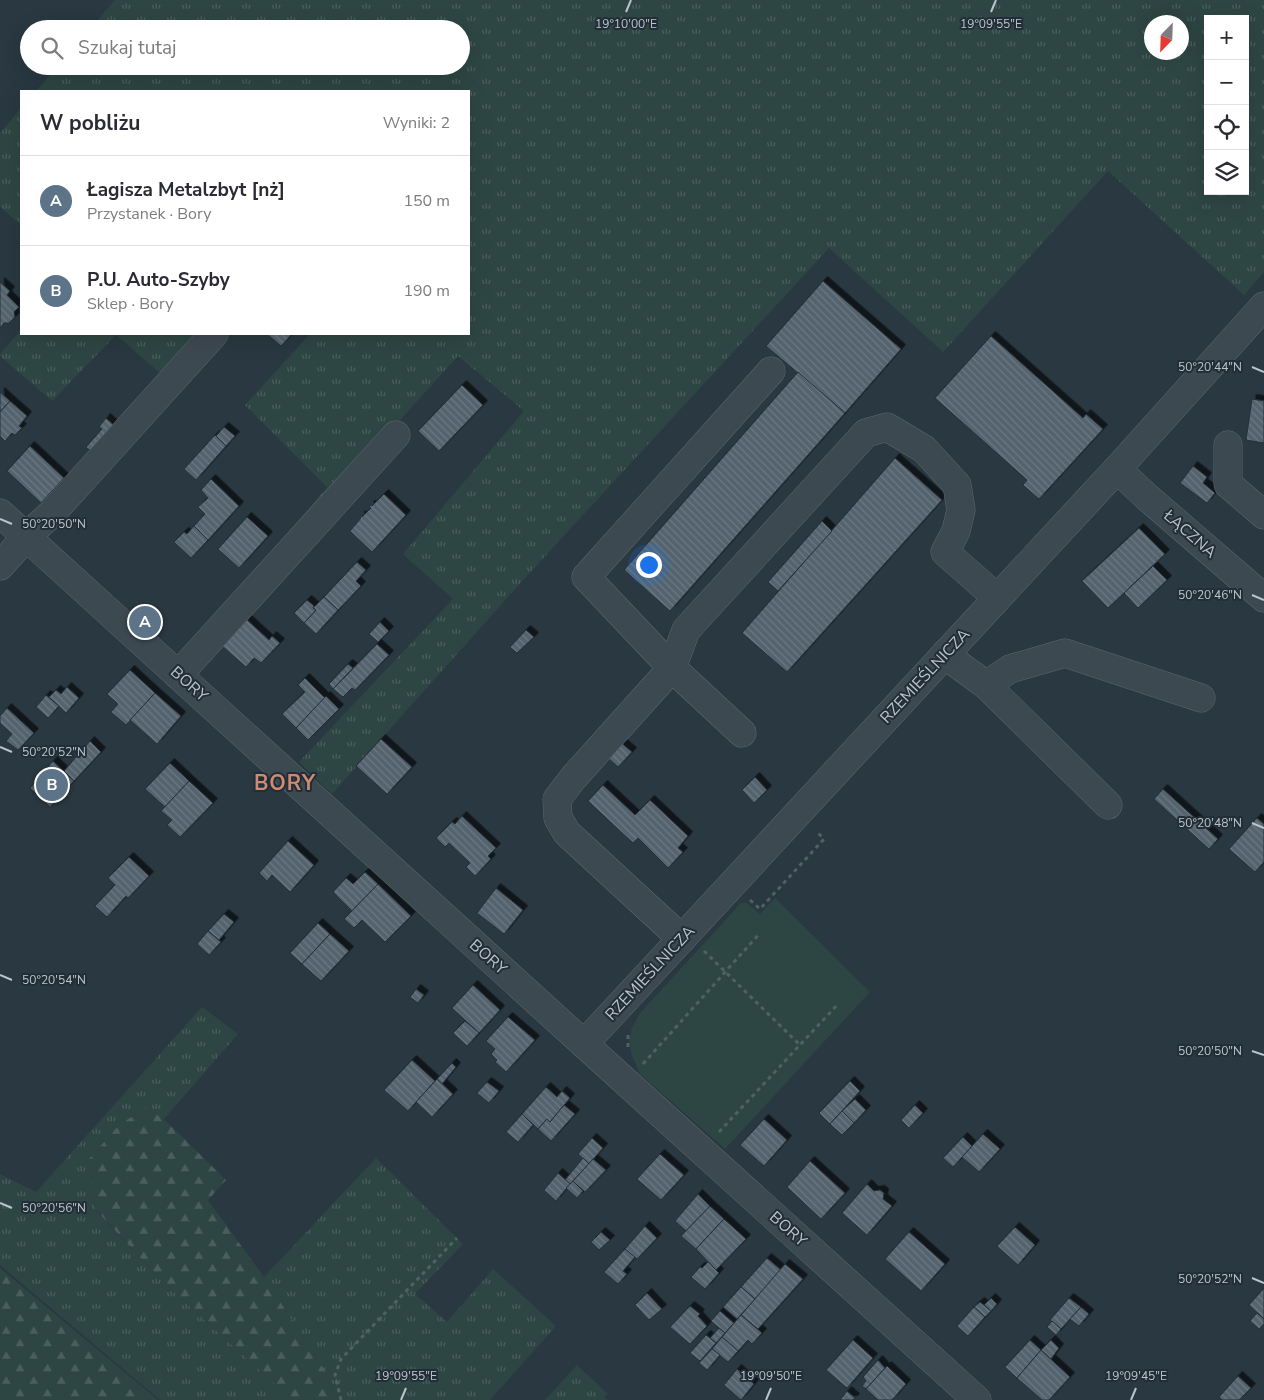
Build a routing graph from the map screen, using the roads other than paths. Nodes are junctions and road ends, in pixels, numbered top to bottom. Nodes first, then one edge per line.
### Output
1 (1264, 306) edge
2 (213, 335) edge
3 (771, 371) dead end
4 (396, 434) dead end
5 (1228, 445) dead end
6 (1117, 469) junction
7 (0, 513) edge
8 (1264, 515) edge
9 (26, 537) junction
10 (0, 566) edge
11 (997, 598) junction
12 (1264, 598) edge
13 (946, 653) junction
14 (672, 668) junction
15 (178, 675) junction
16 (986, 685) junction
17 (1201, 698) dead end
18 (742, 733) dead end
19 (1108, 805) dead end
20 (690, 942) junction
21 (584, 1044) junction
22 (978, 1400) edge

1 - 6 street, RZEMIEŚLNICZA
2 - 9 street
3 - 14 street
4 - 15 street
5 - 8 street
6 - 11 street, RZEMIEŚLNICZA
6 - 12 street, ŁĄCZNA
7 - 9 street, BORY
9 - 10 street
9 - 15 street, BORY
11 - 13 street, RZEMIEŚLNICZA
11 - 14 street
13 - 16 street
13 - 20 street, RZEMIEŚLNICZA
14 - 18 street
14 - 20 street
15 - 21 street, BORY
16 - 17 street
16 - 19 street
20 - 21 street, RZEMIEŚLNICZA
21 - 22 street, BORY

